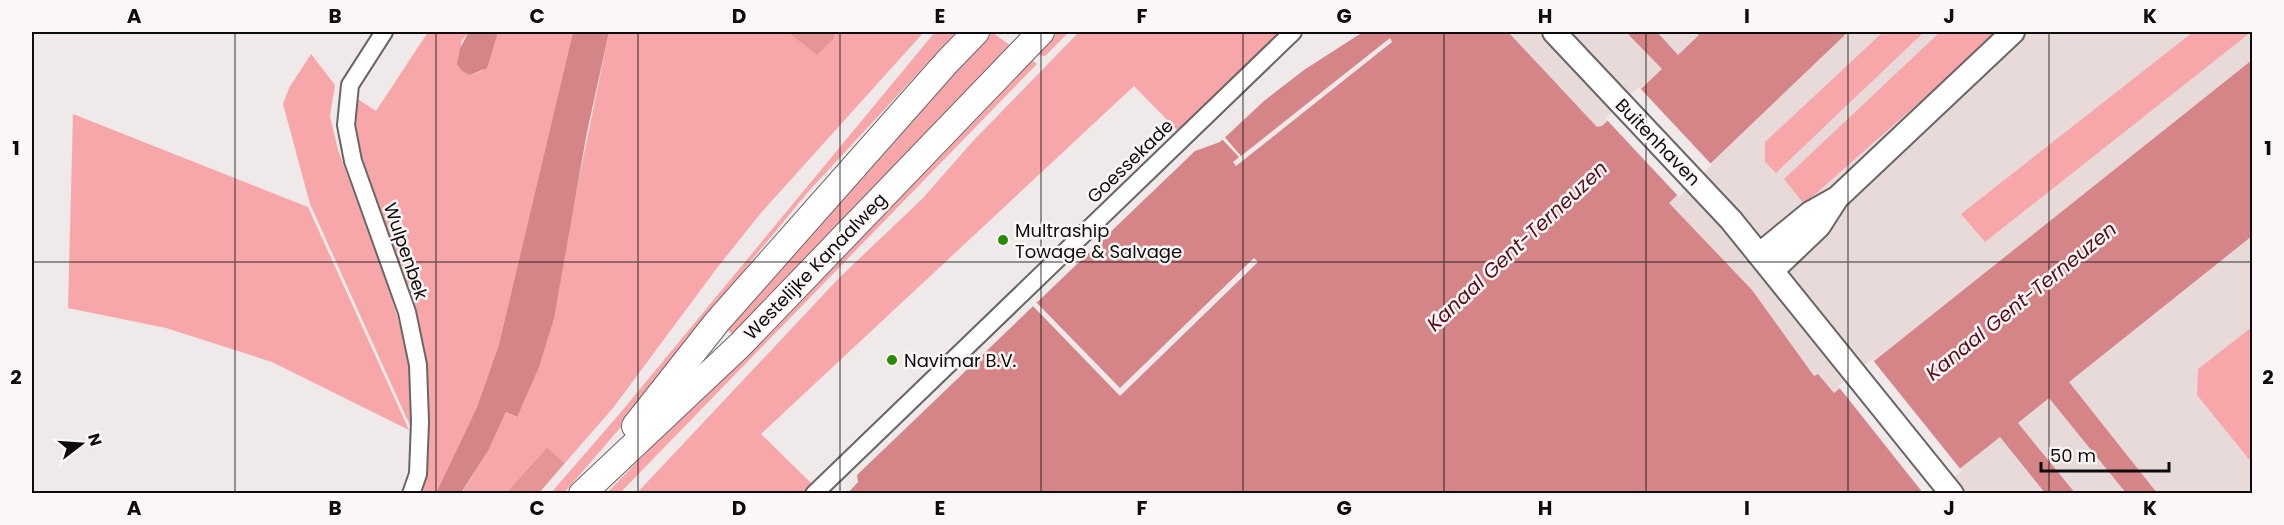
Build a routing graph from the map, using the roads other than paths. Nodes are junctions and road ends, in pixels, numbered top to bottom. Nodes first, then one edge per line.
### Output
1 (384, 32) edge
2 (976, 32) edge
3 (1041, 32) edge
4 (1293, 32) edge
5 (1554, 32) edge
6 (2013, 32) edge
7 (1767, 262) junction
8 (1951, 492) edge
9 (411, 494) edge
10 (581, 494) edge
11 (814, 494) edge

1 - 9 street, Wulpenbek
2 - 10 main road, Westelijke Kanaalweg
3 - 10 main road, Westelijke Kanaalweg
4 - 11 street, Goessekade
5 - 7 main road, Buitenhaven
6 - 7 main road
7 - 8 main road, Buitenhaven

